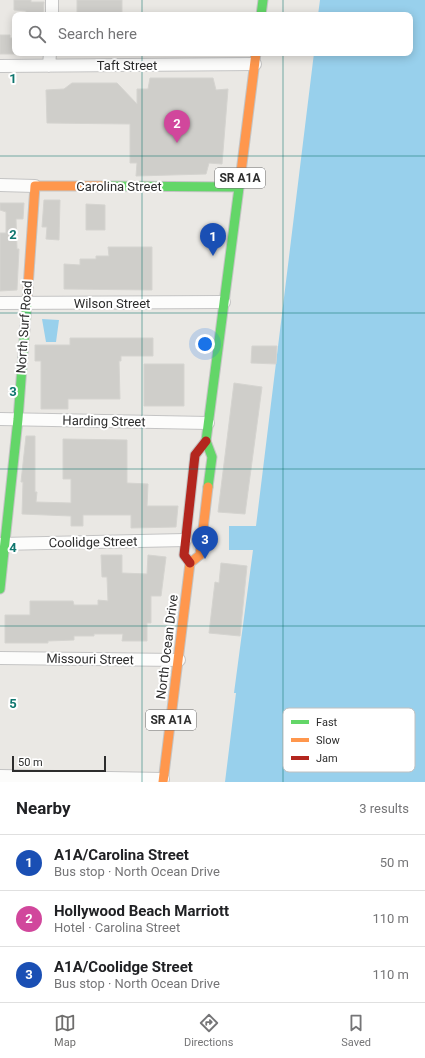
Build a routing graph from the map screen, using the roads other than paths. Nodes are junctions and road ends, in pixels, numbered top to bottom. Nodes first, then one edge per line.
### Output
1 (52, 0) edge
2 (263, 0) edge
3 (52, 12) edge
4 (261, 12) edge
5 (50, 56) edge
6 (255, 59) edge
7 (0, 66) edge
8 (49, 66) junction
9 (0, 185) edge
10 (35, 186) junction
11 (239, 187) junction
12 (224, 302) junction
13 (0, 303) edge
14 (26, 304) junction
15 (0, 419) edge
16 (18, 419) junction
17 (208, 423) junction
18 (206, 441) junction
19 (185, 540) junction
20 (2, 543) edge
21 (190, 563) junction
22 (0, 588) edge
23 (0, 658) edge
24 (179, 660) junction
25 (0, 776) edge
26 (163, 781) edge

1 - 3 street
2 - 4 main road
5 - 8 street
6 - 8 street, Taft Street
6 - 11 main road, North Ocean Drive / SR A1A
7 - 8 street, Taft Street
9 - 10 street, Carolina Street
10 - 11 main road, Carolina Street
10 - 14 main road, North Surf Road
11 - 12 main road, North Ocean Drive / SR A1A
12 - 14 street, Wilson Street
12 - 17 main road, North Ocean Drive / SR A1A
13 - 14 street, Wilson Street
14 - 16 main road, North Surf Road
15 - 16 street, Harding Street
16 - 17 street, Harding Street
16 - 20 main road, North Surf Road
17 - 18 main road, North Ocean Drive / SR A1A
18 - 19 main road, North Ocean Drive / SR A1A
18 - 21 main road, North Ocean Drive / SR A1A
19 - 20 street, Coolidge Street
19 - 21 main road, North Ocean Drive / SR A1A
20 - 22 main road, North Surf Road
21 - 24 main road, North Ocean Drive / SR A1A
23 - 24 street, Missouri Street
24 - 26 main road, North Ocean Drive / SR A1A
25 - 26 street

